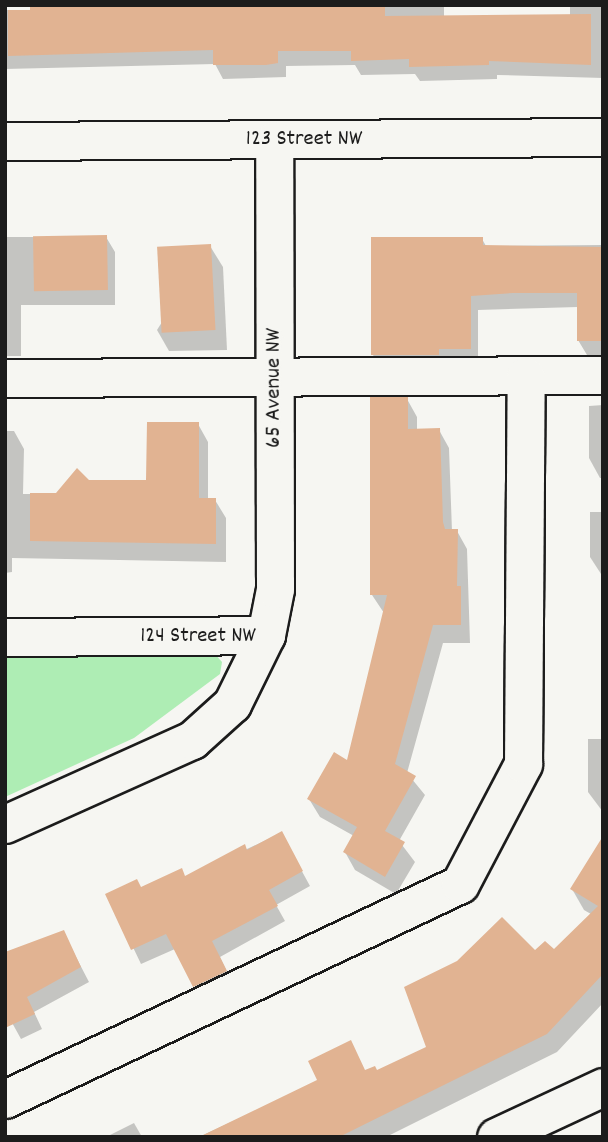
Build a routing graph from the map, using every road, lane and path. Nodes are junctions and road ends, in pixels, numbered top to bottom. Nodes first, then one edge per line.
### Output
1 (603, 137) edge
2 (274, 140) junction
3 (5, 141) edge
4 (603, 375) edge
5 (526, 376) junction
6 (5, 378) edge
7 (274, 378) junction
8 (266, 635) junction
9 (5, 637) edge
10 (5, 824) edge
11 (603, 1087) edge
12 (5, 1099) edge
13 (496, 1137) edge

1 - 2 street, 123 Street NW
2 - 3 street, 123 Street NW
2 - 7 street, 65 Avenue NW
4 - 5 street
5 - 7 street
5 - 12 street
6 - 7 street
7 - 8 street, 65 Avenue NW
8 - 9 street, 124 Street NW
8 - 10 street, 124 Street NW
11 - 13 street

